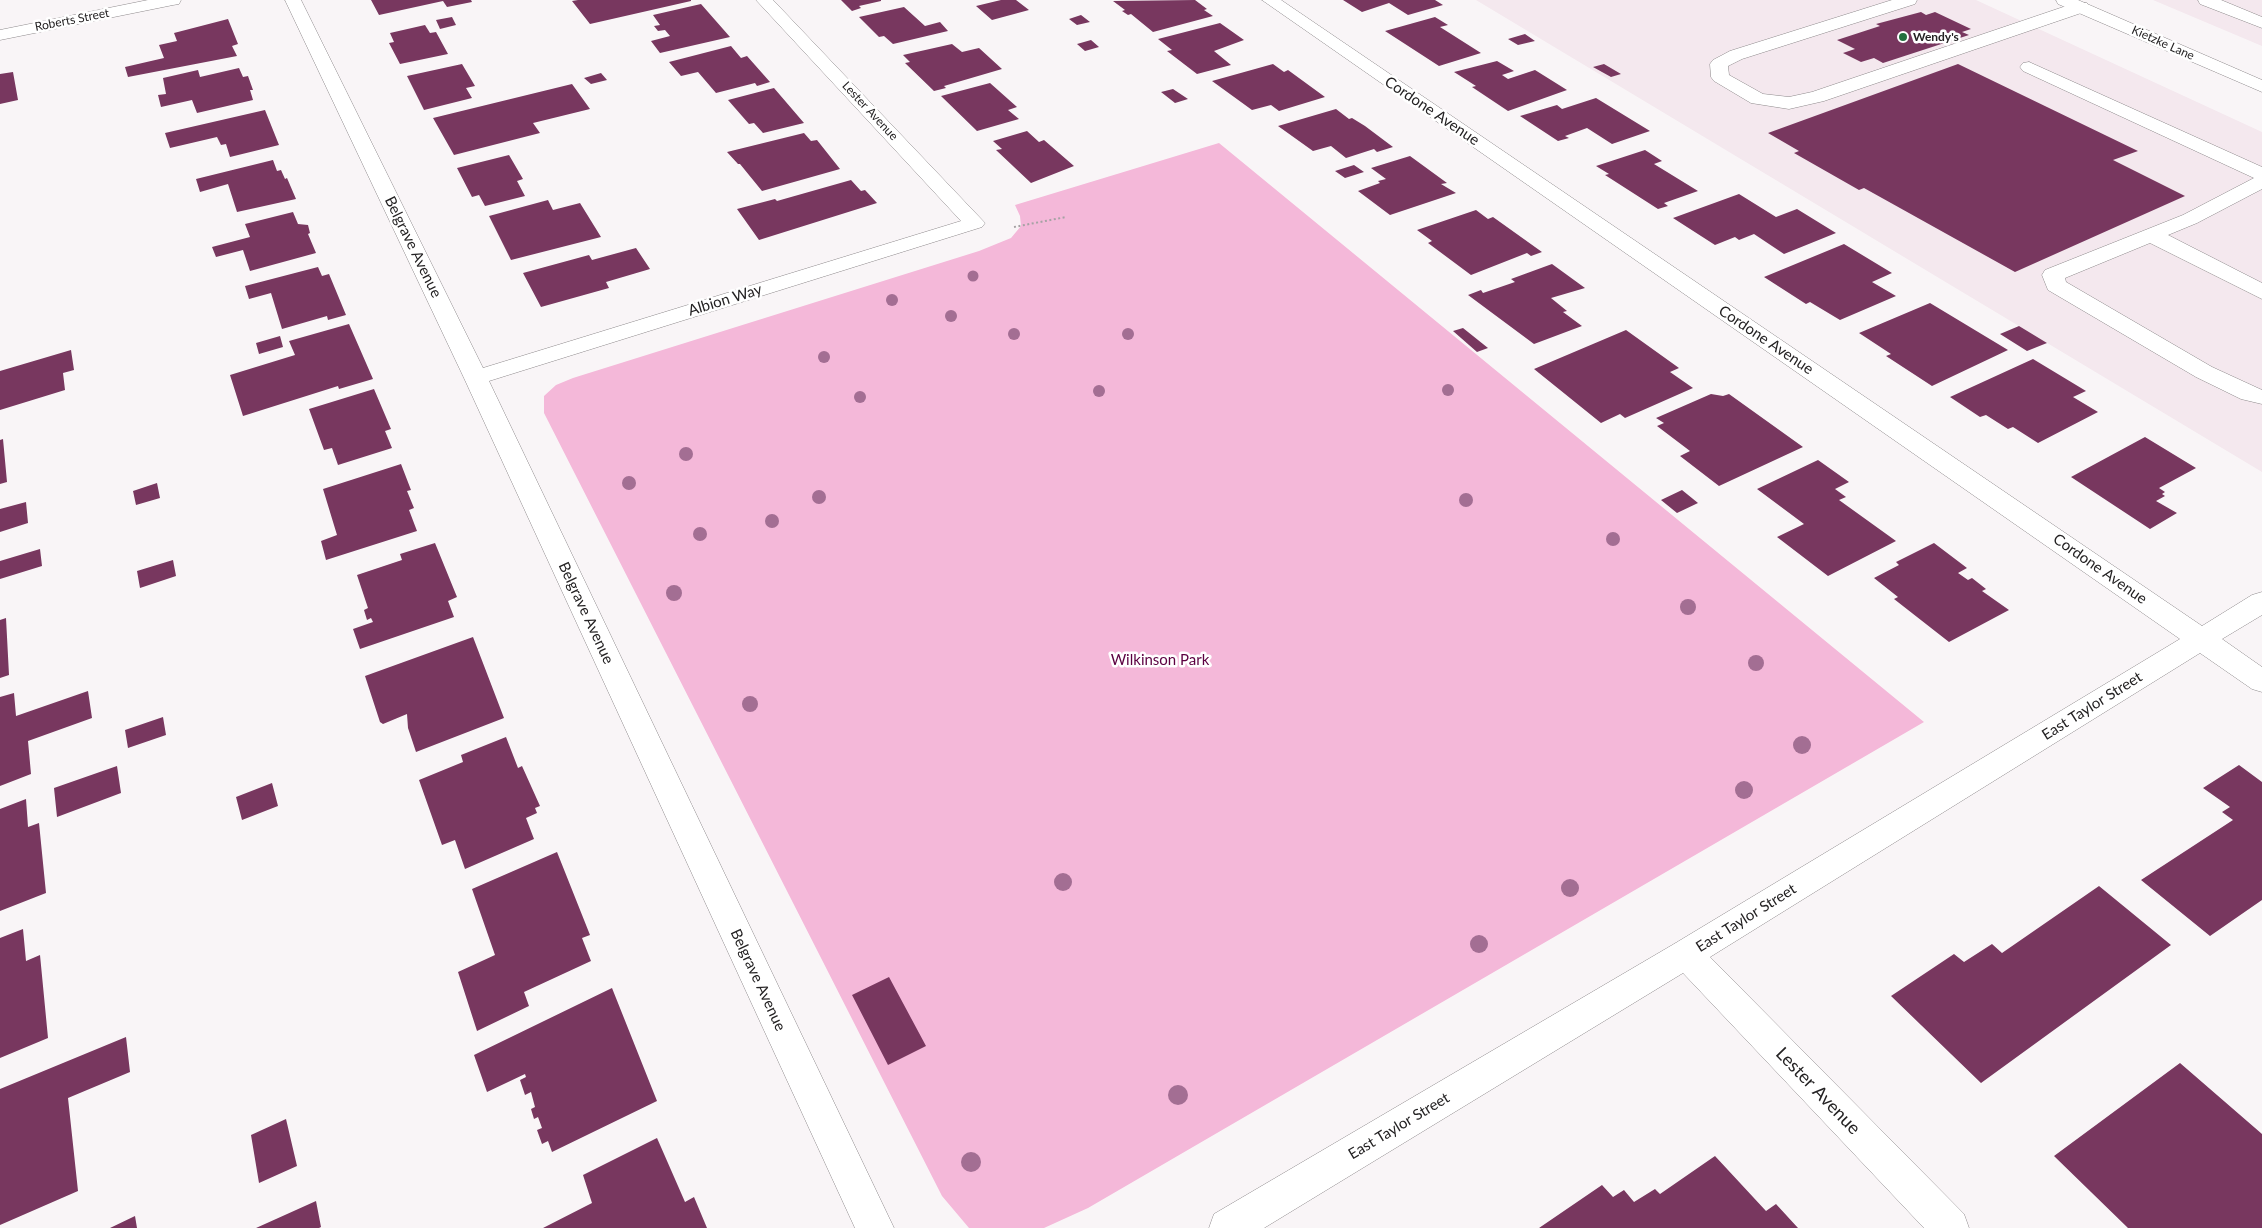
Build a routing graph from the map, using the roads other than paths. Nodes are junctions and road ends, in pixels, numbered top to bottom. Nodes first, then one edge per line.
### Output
1 (173, 0) edge
2 (293, 0) edge
3 (764, 0) edge
4 (1270, 0) edge
5 (1909, 0) edge
6 (2064, 0) edge
7 (2206, 0) edge
8 (2081, 7) junction
9 (2262, 23) edge
10 (0, 35) edge
11 (2029, 67) dead end
12 (2262, 86) edge
13 (2262, 174) edge
14 (2262, 181) edge
15 (975, 223) joint
16 (2151, 235) junction
17 (2262, 292) edge
18 (476, 378) junction
19 (2262, 397) edge
20 (2262, 602) edge
21 (2201, 639) junction
22 (2262, 680) edge
23 (1686, 954) junction
24 (875, 1228) edge
25 (1228, 1228) edge
26 (1950, 1228) edge

1 - 10 street, Roberts Street
2 - 18 street, Belgrave Avenue
3 - 15 street, Lester Avenue
4 - 21 street, Cordone Avenue
5 - 8 street
6 - 8 street, Kietzke Lane
7 - 9 street
8 - 12 street, Kietzke Lane
11 - 13 street
14 - 16 street
15 - 18 street, Albion Way
16 - 17 street
16 - 19 street
18 - 24 street, Belgrave Avenue
20 - 21 street, East Taylor Street
21 - 22 street, Cordone Avenue
21 - 23 street, East Taylor Street
23 - 25 street, East Taylor Street
23 - 26 street, Lester Avenue

